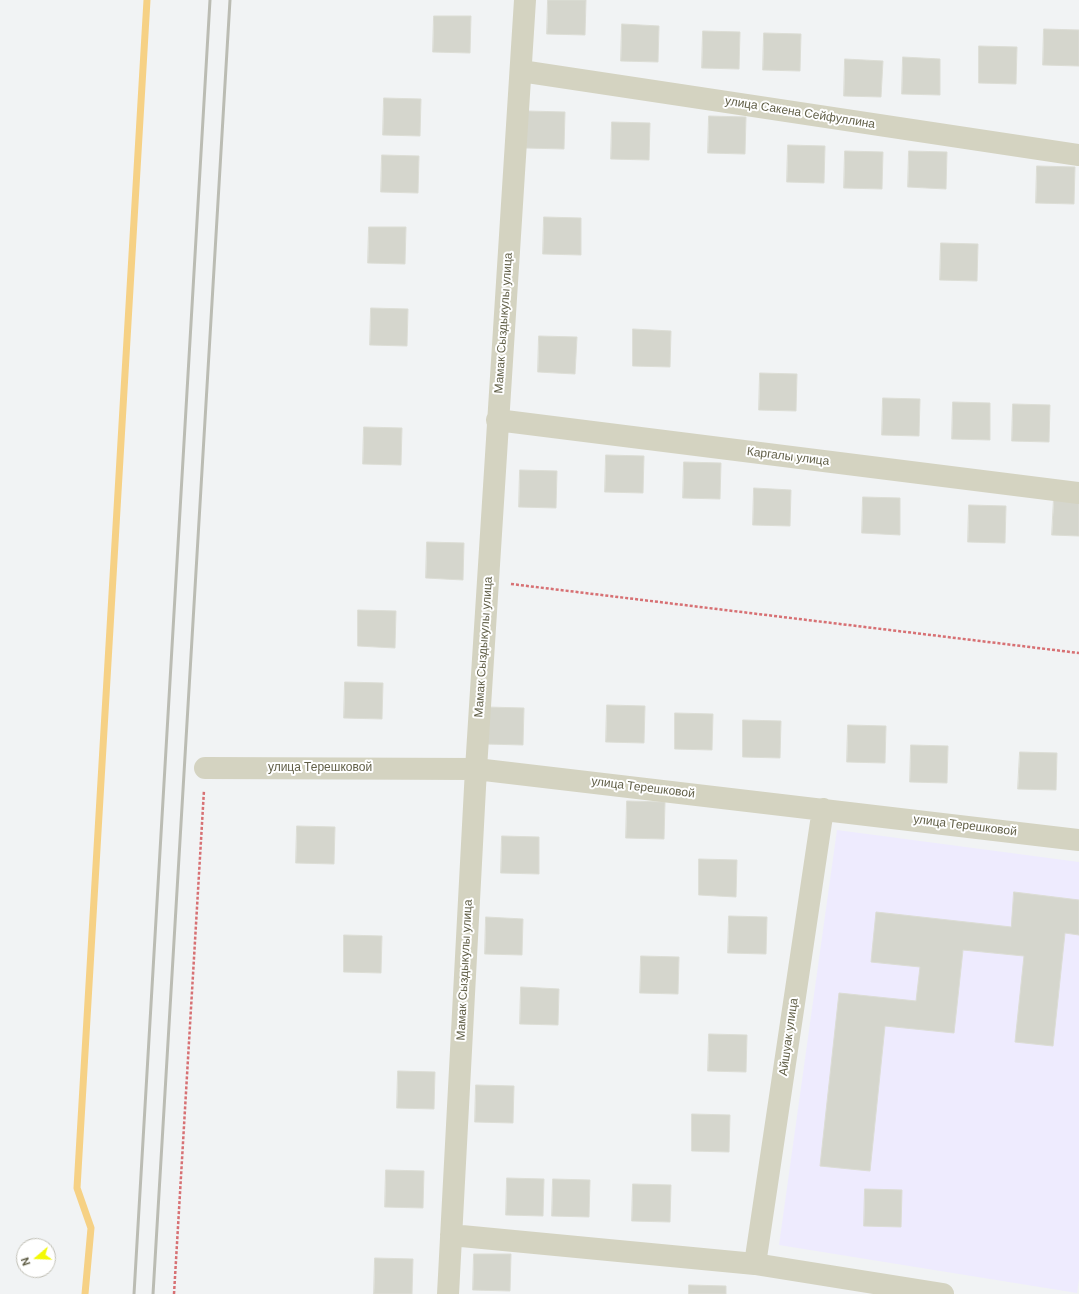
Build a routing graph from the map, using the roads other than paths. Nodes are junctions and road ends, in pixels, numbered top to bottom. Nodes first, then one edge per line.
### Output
1 (525, 0) edge
2 (521, 71) junction
3 (1079, 155) edge
4 (497, 420) junction
5 (1079, 493) edge
6 (205, 768) road end
7 (476, 769) junction
8 (823, 809) junction
9 (1079, 840) edge
10 (451, 1235) junction
11 (755, 1264) junction
12 (448, 1294) edge
13 (943, 1294) edge

1 - 2 street, Мамак Сыздыкулы улица
2 - 3 street, улица Сакена Сейфуллина
2 - 4 street, Мамак Сыздыкулы улица
4 - 5 street, Каргалы улица
4 - 7 street, Мамак Сыздыкулы улица
6 - 7 street, улица Терешковой
7 - 8 street, улица Терешковой
7 - 10 street, Мамак Сыздыкулы улица
8 - 9 street, улица Терешковой
8 - 11 street, Айшуак улица
10 - 11 street
10 - 12 street, Мамак Сыздыкулы улица
11 - 13 street

